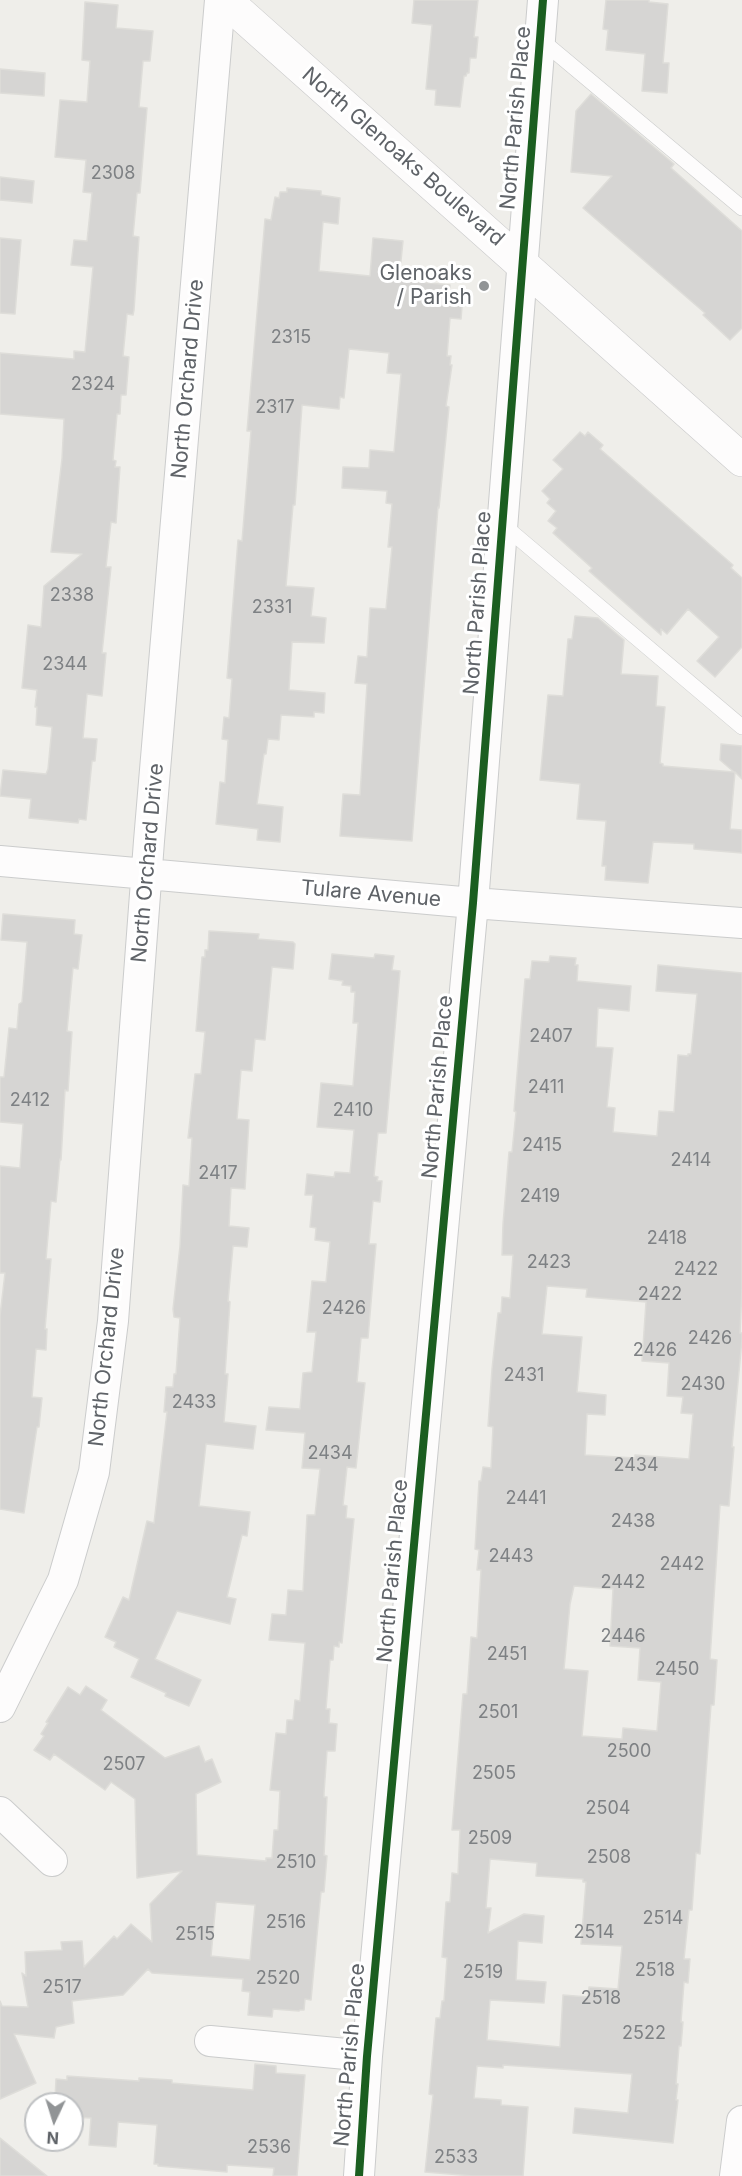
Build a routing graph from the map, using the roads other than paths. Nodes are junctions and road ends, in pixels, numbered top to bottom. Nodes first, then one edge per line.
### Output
1 (220, 0) edge
2 (225, 0) edge
3 (543, 0) edge
4 (540, 39) junction
5 (742, 208) edge
6 (522, 263) junction
7 (742, 460) edge
8 (502, 524) junction
9 (742, 727) edge
10 (0, 861) edge
11 (147, 874) junction
12 (473, 903) junction
13 (742, 923) edge
14 (0, 1707) edge
15 (0, 1812) edge
16 (52, 1861) dead end
17 (210, 2041) dead end
18 (367, 2056) junction
19 (742, 2121) edge
20 (358, 2176) edge
21 (735, 2176) edge

1 - 11 street, North Orchard Drive
2 - 6 main road, North Glenoaks Boulevard
3 - 4 street, North Parish Place
4 - 5 lane
4 - 6 street, North Parish Place
6 - 7 main road, North Glenoaks Boulevard
6 - 8 street, North Parish Place
8 - 9 lane
8 - 12 street, North Parish Place
10 - 11 street, Tulare Avenue
11 - 12 street, Tulare Avenue
11 - 14 street, North Orchard Drive
12 - 13 street, Tulare Avenue
12 - 18 street, North Parish Place
15 - 16 street
17 - 18 street
18 - 20 street, North Parish Place
19 - 21 street

